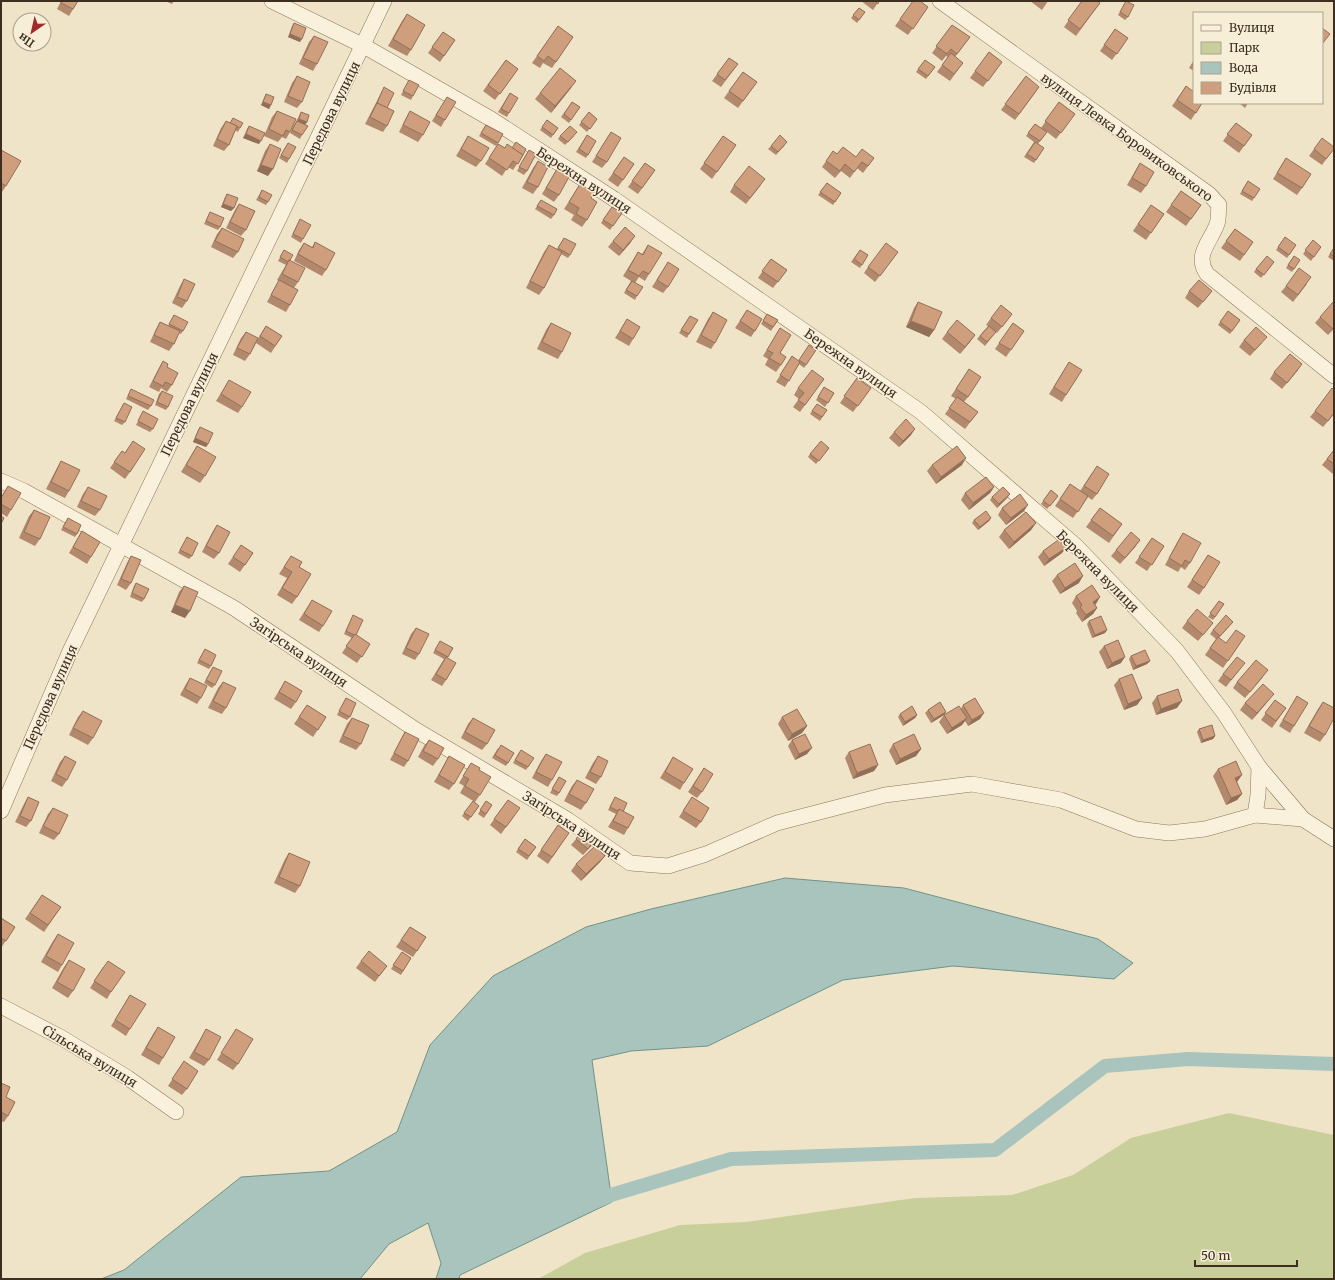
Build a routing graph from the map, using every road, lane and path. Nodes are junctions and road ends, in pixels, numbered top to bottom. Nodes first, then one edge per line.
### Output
1 (272, 1) edge
2 (384, 1) edge
3 (940, 1) edge
4 (364, 46) junction
5 (1334, 376) edge
6 (1, 481) edge
7 (121, 545) junction
8 (1259, 767) junction
9 (1, 811) edge
10 (1255, 815) junction
11 (1303, 819) junction
12 (1334, 839) edge
13 (1, 1006) edge
14 (176, 1112) dead end

1 - 4 street, Бережна вулиця
2 - 4 street, Передова вулиця
3 - 5 street, вулиця Левка Боровиковського
4 - 7 street, Передова вулиця
4 - 8 street, Бережна вулиця
6 - 7 street, Загірська вулиця
7 - 9 street, Передова вулиця
7 - 10 street, Загірська вулиця
8 - 10 street
8 - 11 street, Бережна вулиця
10 - 11 street, Загірська вулиця
11 - 12 street, Бережна вулиця
13 - 14 street, Сільська вулиця

